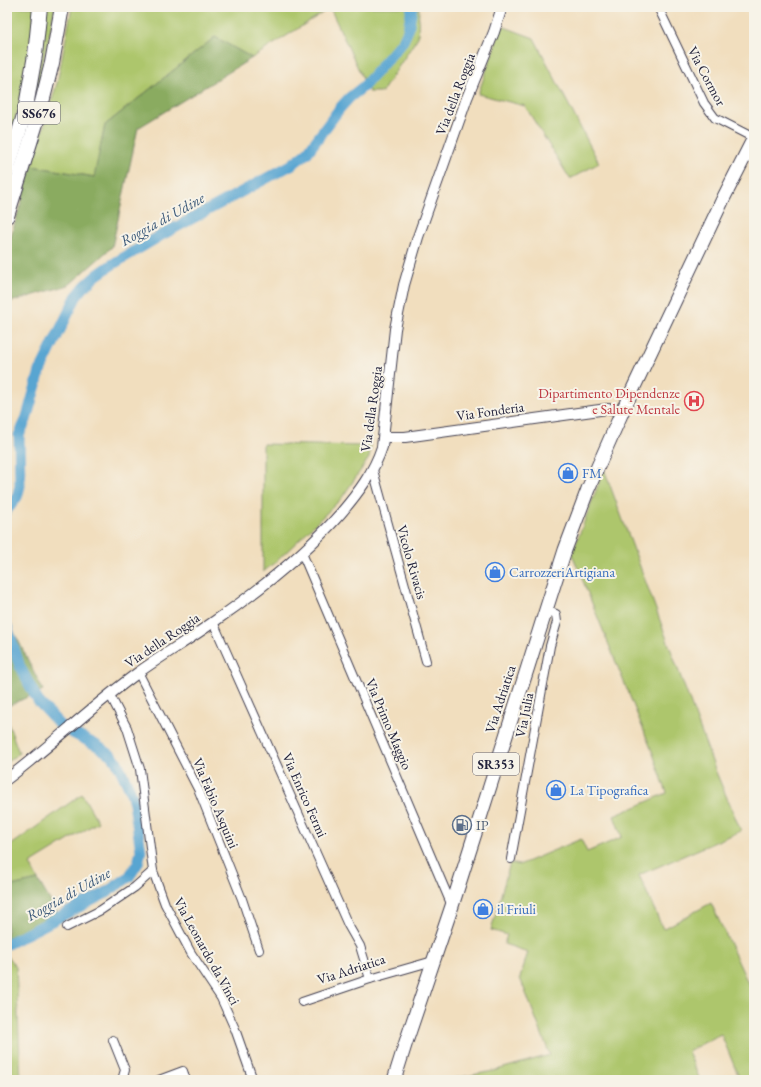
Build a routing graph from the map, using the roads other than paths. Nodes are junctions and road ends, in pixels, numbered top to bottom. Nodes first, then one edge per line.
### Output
1 (40, 7) edge
2 (62, 7) edge
3 (502, 7) edge
4 (658, 7) edge
5 (754, 138) edge
6 (7, 171) edge
7 (7, 216) edge
8 (623, 410) junction
9 (384, 437) junction
10 (372, 470) junction
11 (302, 553) junction
12 (545, 610) junction
13 (213, 622) junction
14 (535, 642) junction
15 (550, 646) junction
16 (426, 661) dead end
17 (138, 672) junction
18 (110, 695) junction
19 (7, 778) edge
20 (511, 859) dead end
21 (154, 871) junction
22 (452, 906) junction
23 (67, 927) dead end
24 (259, 950) dead end
25 (433, 961) junction
26 (370, 978) junction
27 (302, 1002) dead end
28 (113, 1040) dead end
29 (122, 1080) edge
30 (159, 1080) edge
31 (186, 1080) edge
32 (254, 1080) edge
33 (394, 1080) edge

1 - 6 highway, SS676
2 - 7 highway, SS676
3 - 9 street, Via della Roggia
4 - 5 street, Via Cormor
5 - 8 main road, Via Adriatica
8 - 9 street, Via Fonderia
8 - 12 main road, Via Adriatica / SR353
9 - 10 street, Via della Roggia
10 - 11 street, Via della Roggia
10 - 16 street, Vicolo Rivacis
11 - 13 street, Via della Roggia
11 - 22 street, Via Primo Maggio
12 - 14 main road, Via Adriatica / SR353
12 - 15 street, Via Julia
13 - 17 street, Via della Roggia
13 - 26 street, Via Enrico Fermi
14 - 15 street
14 - 22 main road, Via Adriatica / SR353
15 - 20 street, Via Julia
17 - 18 street, Via della Roggia
17 - 24 street, Via Fabio Asquini
18 - 19 street, Via della Roggia
18 - 21 street, Via Leonardo da Vinci
21 - 23 street
21 - 32 street, Via Leonardo da Vinci
22 - 25 main road, Via Adriatica / SR353
25 - 26 street, Via Adriatica
25 - 33 main road, Via Adriatica / SR353
26 - 27 street, Via Adriatica
28 - 29 street
30 - 31 street

